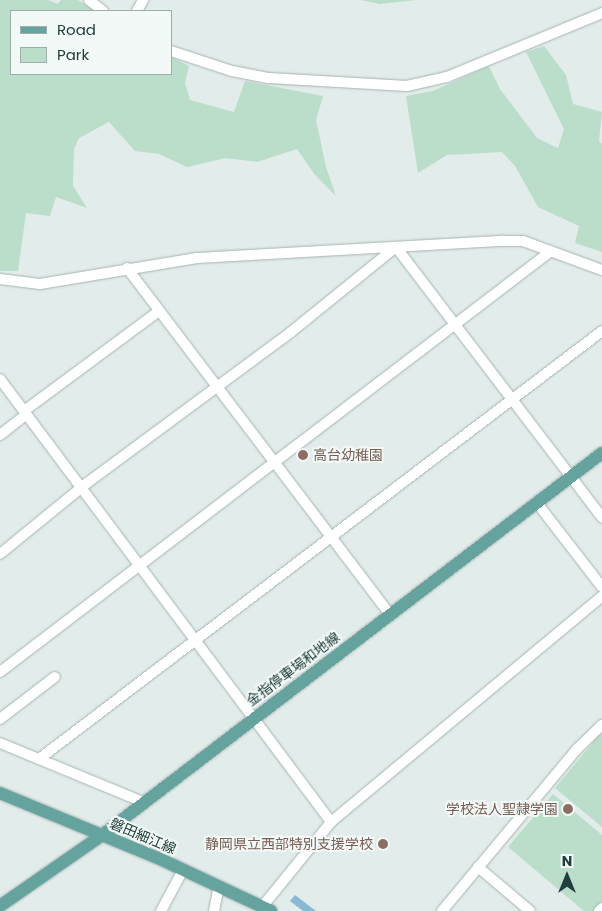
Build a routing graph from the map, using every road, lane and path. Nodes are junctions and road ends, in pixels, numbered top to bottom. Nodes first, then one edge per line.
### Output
1 (89, 0) edge
2 (102, 10) edge
3 (602, 13) edge
4 (172, 51) edge
5 (396, 247) junction
6 (551, 251) junction
7 (127, 268) junction
8 (602, 270) edge
9 (0, 279) edge
10 (159, 311) junction
11 (454, 324) junction
12 (602, 332) edge
13 (0, 379) edge
14 (216, 385) junction
15 (511, 400) junction
16 (25, 413) junction
17 (0, 436) edge
18 (602, 453) edge
19 (274, 462) junction
20 (571, 477) junction
21 (83, 489) junction
22 (537, 503) junction
23 (602, 517) edge
24 (331, 538) junction
25 (0, 554) edge
26 (140, 566) junction
27 (602, 587) edge
28 (602, 596) edge
29 (390, 614) junction
30 (196, 640) junction
31 (0, 672) edge
32 (55, 677) dead end
33 (254, 718) junction
34 (0, 719) edge
35 (602, 725) edge
36 (0, 743) edge
37 (39, 759) junction
38 (0, 792) edge
39 (143, 802) junction
40 (332, 822) junction
41 (102, 834) junction
42 (478, 867) junction
43 (184, 870) junction
44 (219, 886) junction
45 (0, 906) edge
46 (602, 908) edge
47 (267, 909) edge
48 (161, 911) edge
49 (214, 911) edge
50 (442, 911) edge
51 (530, 911) edge
52 (599, 911) edge

1 - 2 street
3 - 4 street
5 - 6 street
5 - 7 street
5 - 11 street
5 - 14 street
6 - 8 street
6 - 11 street
7 - 9 street
7 - 10 street
10 - 14 street
10 - 16 street
11 - 15 street
11 - 19 street
12 - 15 street
13 - 16 street
14 - 19 street
14 - 21 street
15 - 20 street
15 - 24 street
16 - 17 street
16 - 21 street
18 - 20 main road, 金指停車場和地線
19 - 24 street
19 - 26 street
20 - 22 main road, 金指停車場和地線
20 - 23 street
21 - 25 street
21 - 26 street
22 - 27 street
22 - 29 main road, 金指停車場和地線
24 - 29 street
24 - 30 street
26 - 30 street
26 - 31 street
28 - 40 street
29 - 33 main road, 金指停車場和地線
30 - 33 street
30 - 37 street
32 - 34 street
33 - 39 main road, 金指停車場和地線
33 - 40 street
35 - 42 street
36 - 37 street
37 - 39 street
38 - 41 main road, 磐田細江線
39 - 41 main road, 金指停車場和地線
40 - 47 street
41 - 43 main road, 磐田細江線
41 - 45 main road, 金指停車場和地線
42 - 50 street
42 - 51 street
43 - 44 main road, 磐田細江線
43 - 48 street
44 - 47 main road, 磐田細江線
44 - 49 street
46 - 52 street

